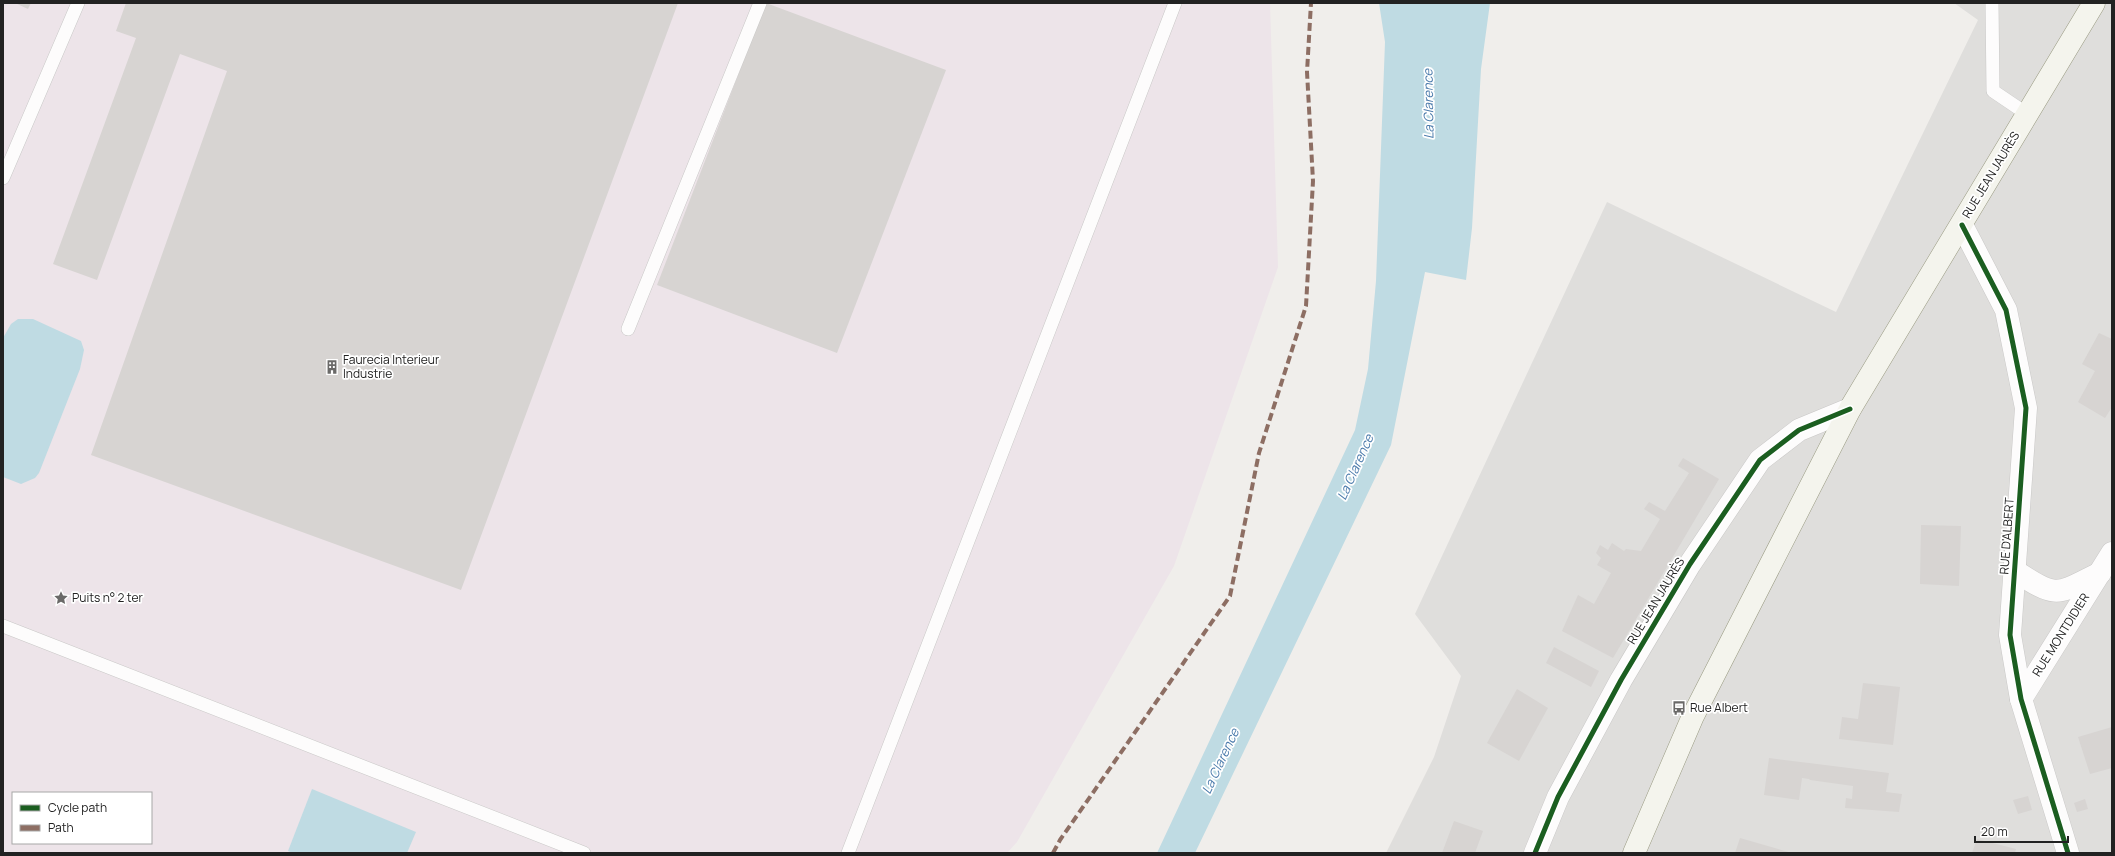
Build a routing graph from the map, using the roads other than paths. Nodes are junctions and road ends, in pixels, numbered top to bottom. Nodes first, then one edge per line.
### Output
1 (78, 3) edge
2 (760, 3) edge
3 (1175, 3) edge
4 (1992, 3) edge
5 (2094, 3) edge
6 (2027, 114) junction
7 (3, 178) edge
8 (1962, 225) junction
9 (628, 329) dead end
10 (1850, 409) junction
11 (2112, 553) edge
12 (2015, 571) junction
13 (2106, 572) edge
14 (3, 626) edge
15 (2021, 699) junction
16 (584, 853) edge
17 (848, 853) edge
18 (1535, 853) edge
19 (1634, 853) edge
20 (2068, 853) edge

1 - 7 lane
2 - 9 lane
3 - 17 lane
4 - 6 lane
5 - 6 main road, RUE JEAN JAURÈS
6 - 8 main road, RUE JEAN JAURÈS
8 - 10 main road, RUE JEAN JAURÈS
8 - 12 street, RUE D'ALBERT
10 - 18 street, RUE JEAN JAURÈS
10 - 19 main road, RUE JEAN JAURÈS
11 - 13 street, RUE MONTDIDIER
12 - 13 street, RUE MONTDIDIER
12 - 15 street, RUE D'ALBERT
13 - 15 street, RUE MONTDIDIER
14 - 16 lane
15 - 20 street, RUE D'ALBERT

